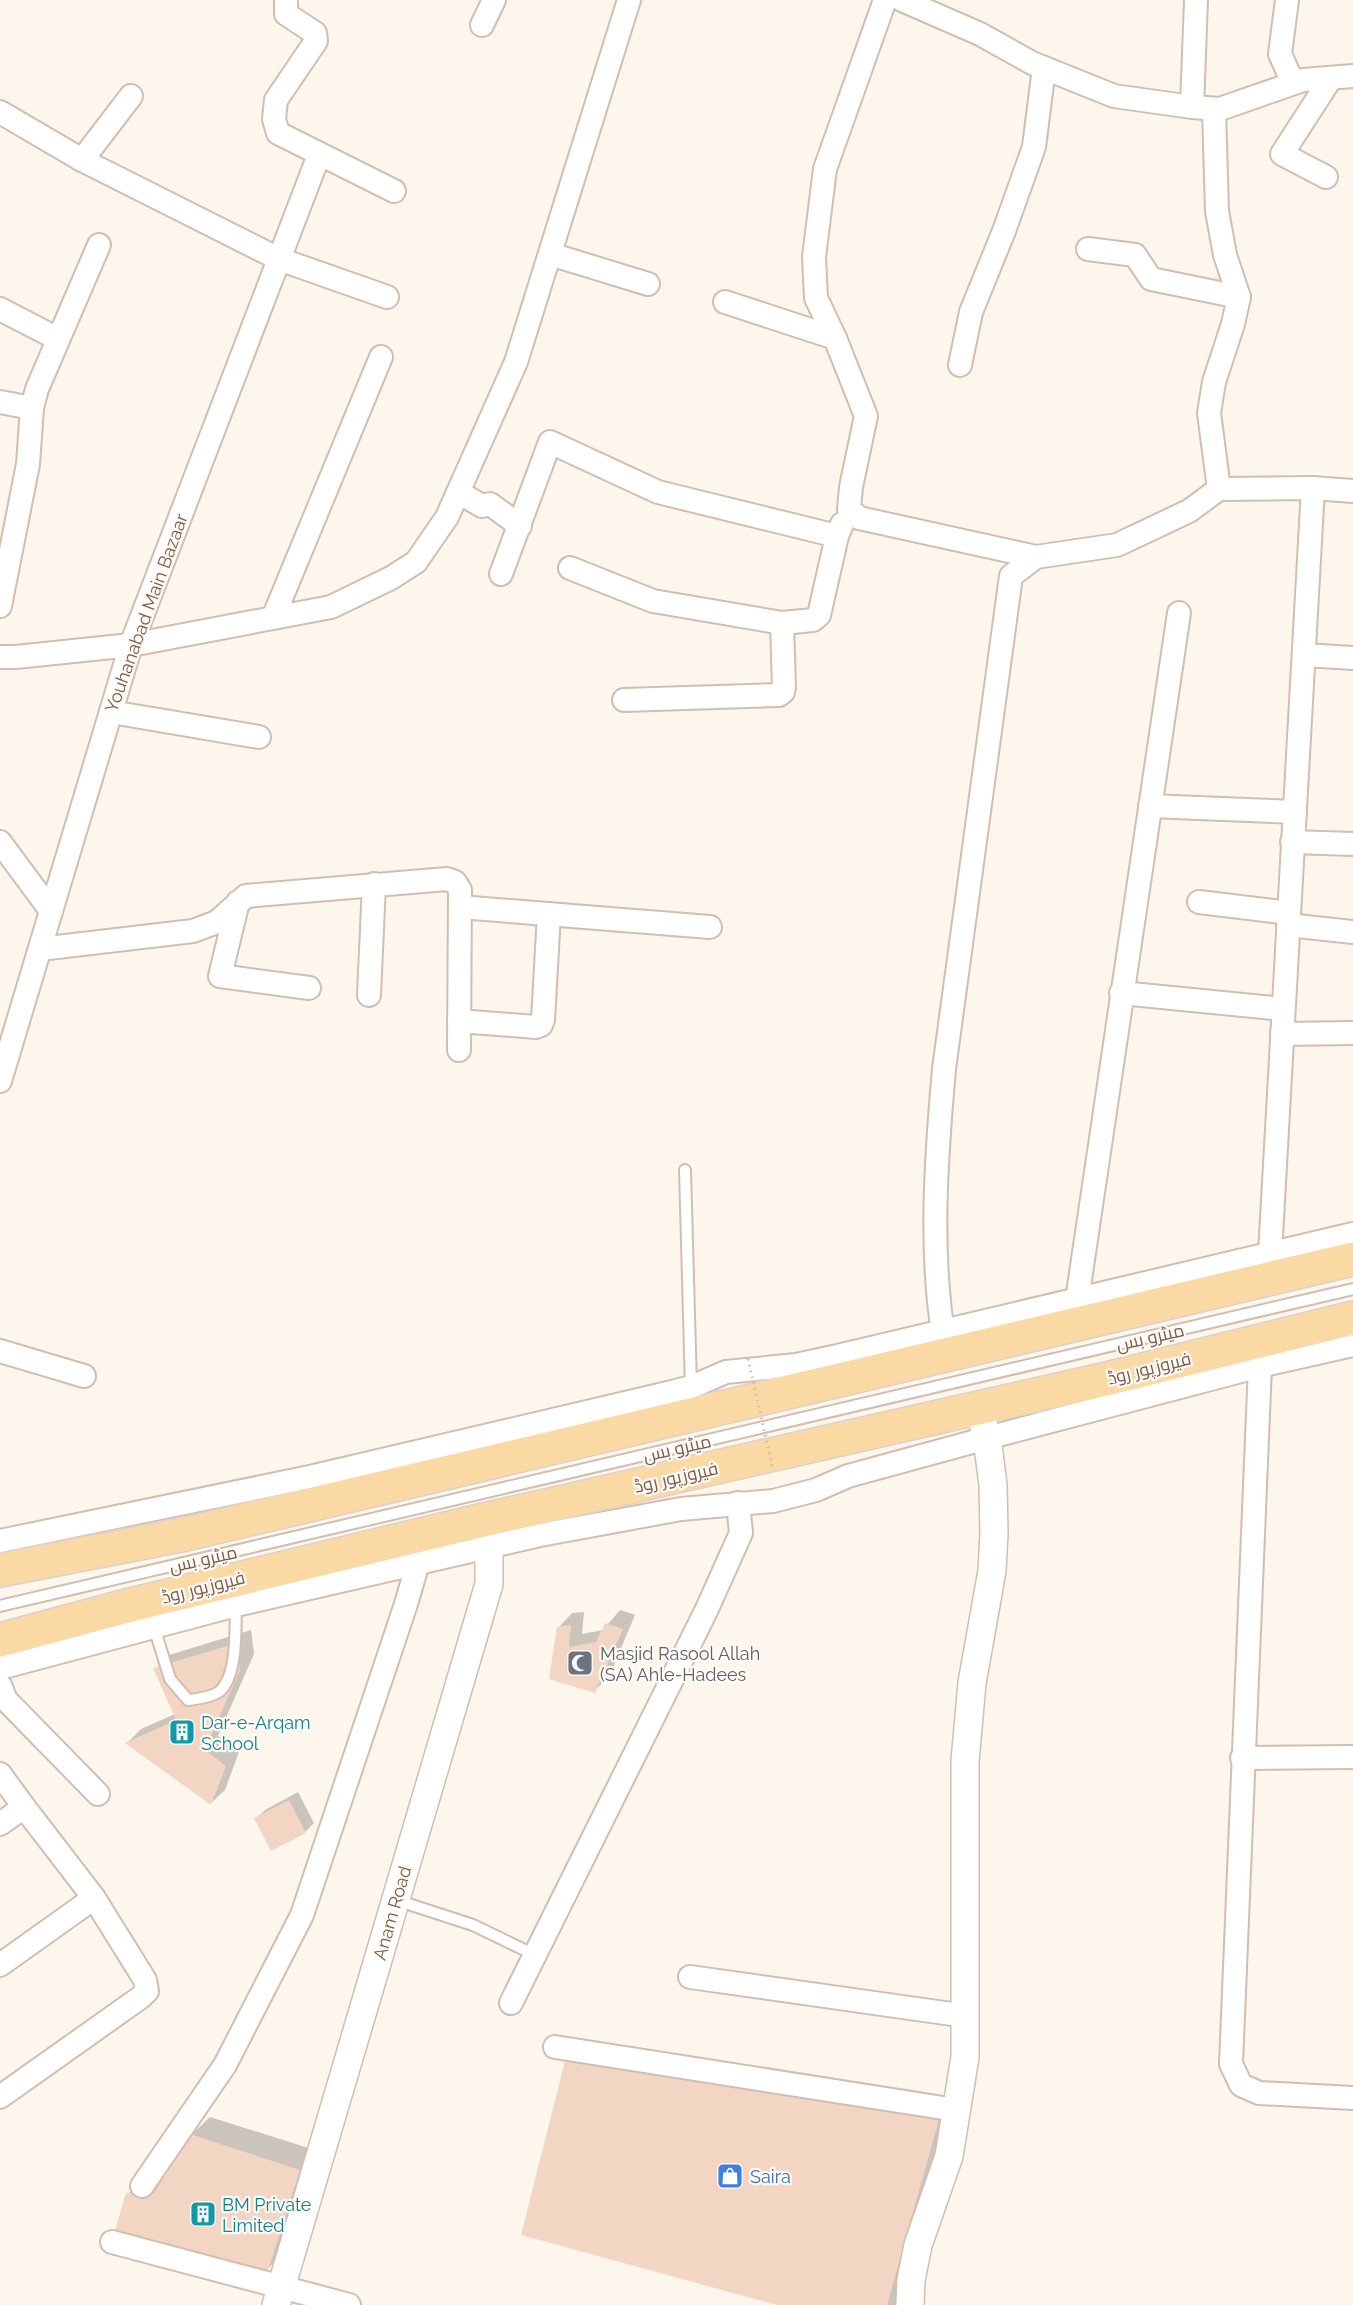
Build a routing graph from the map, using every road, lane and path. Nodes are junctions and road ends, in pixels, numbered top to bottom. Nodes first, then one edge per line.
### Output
1 (494, 0) edge
2 (629, 0) edge
3 (885, 0) edge
4 (902, 0) edge
5 (1196, 0) edge
6 (1287, 0) edge
7 (284, 1) edge
8 (482, 25) dead end
9 (1044, 68) junction
10 (1342, 77) edge
11 (1293, 83) junction
12 (131, 96) dead end
13 (1203, 108) junction
14 (0, 112) edge
15 (319, 155) junction
16 (82, 160) junction
17 (1326, 177) dead end
18 (394, 191) dead end
19 (99, 245) dead end
20 (1088, 249) dead end
21 (550, 254) junction
22 (279, 259) junction
23 (648, 284) dead end
24 (387, 297) dead end
25 (1239, 297) junction
26 (725, 302) dead end
27 (0, 309) edge
28 (835, 338) junction
29 (58, 339) junction
30 (381, 357) dead end
31 (960, 364) dead end
32 (0, 402) edge
33 (32, 408) junction
34 (1313, 488) junction
35 (1219, 489) junction
36 (1353, 491) edge
37 (458, 492) junction
38 (849, 508) junction
39 (520, 526) junction
40 (837, 536) junction
41 (1036, 557) junction
42 (570, 568) dead end
43 (501, 574) dead end
44 (0, 606) edge
45 (1179, 613) dead end
46 (273, 618) junction
47 (782, 622) junction
48 (131, 645) junction
49 (1304, 656) junction
50 (0, 657) edge
51 (1353, 658) edge
52 (624, 700) dead end
53 (111, 712) junction
54 (259, 737) dead end
55 (1150, 806) junction
56 (1294, 812) junction
57 (0, 842) edge
58 (1292, 842) junction
59 (1353, 844) edge
60 (374, 884) junction
61 (238, 902) junction
62 (1199, 902) dead end
63 (460, 907) junction
64 (51, 911) junction
65 (549, 914) junction
66 (1288, 919) junction
67 (710, 927) dead end
68 (1353, 932) edge
69 (40, 949) junction
70 (309, 988) dead end
71 (1121, 993) junction
72 (369, 995) dead end
73 (1283, 1009) junction
74 (459, 1021) junction
75 (1353, 1033) edge
76 (7, 1034) edge
77 (1282, 1034) junction
78 (459, 1050) dead end
79 (0, 1081) edge
80 (685, 1170) dead end
81 (1353, 1234) edge
82 (1353, 1259) edge
83 (1272, 1266) junction
84 (1353, 1289) edge
85 (1077, 1300) junction
86 (1353, 1318) edge
87 (944, 1343) junction
88 (1353, 1345) edge
89 (0, 1352) edge
90 (1258, 1353) junction
91 (748, 1359) dead end
92 (84, 1376) dead end
93 (691, 1387) junction
94 (979, 1407) junction
95 (987, 1438) junction
96 (772, 1470) dead end
97 (738, 1503) junction
98 (486, 1534) junction
99 (0, 1541) edge
100 (418, 1563) junction
101 (0, 1570) edge
102 (306, 1575) junction
103 (236, 1605) junction
104 (0, 1606) edge
105 (140, 1621) junction
106 (0, 1640) edge
107 (0, 1668) edge
108 (0, 1685) edge
109 (1353, 1757) edge
110 (1242, 1758) junction
111 (0, 1774) edge
112 (98, 1794) dead end
113 (24, 1807) junction
114 (0, 1824) edge
115 (94, 1898) junction
116 (396, 1900) junction
117 (535, 1955) junction
118 (0, 1965) edge
119 (690, 1977) dead end
120 (511, 2003) dead end
121 (966, 2016) junction
122 (555, 2047) dead end
123 (0, 2097) edge
124 (1353, 2098) edge
125 (956, 2110) junction
126 (142, 2186) dead end
127 (112, 2242) dead end
128 (279, 2296) edge
129 (349, 2305) edge
130 (910, 2305) edge

1 - 8 street
2 - 21 street
3 - 28 street
4 - 9 street
5 - 13 street
6 - 11 street
7 - 15 street
9 - 13 street
9 - 31 street
10 - 11 street
10 - 17 street
11 - 13 street
12 - 16 street
13 - 25 street
14 - 16 street
15 - 18 street
15 - 22 street, Youhanabad Main Bazaar
16 - 22 street
19 - 29 street
20 - 25 street
21 - 23 street
21 - 37 street
22 - 24 street
22 - 48 street, Youhanabad Main Bazaar
25 - 35 street
26 - 28 street
27 - 29 street
28 - 38 street
29 - 33 street
30 - 46 street
32 - 33 street
33 - 44 street
34 - 35 street
34 - 36 street
34 - 49 street
35 - 41 street
37 - 39 street
37 - 46 street
38 - 40 street
38 - 41 street
39 - 40 street
39 - 43 street
40 - 47 street
41 - 87 street
42 - 47 street
45 - 55 street
46 - 48 street
47 - 52 street
48 - 50 street
48 - 53 street, Youhanabad Main Bazaar
49 - 51 street
49 - 56 street
53 - 54 street
53 - 64 street, Youhanabad Main Bazaar
55 - 56 street
55 - 71 street
56 - 58 street
57 - 64 street
58 - 59 street
58 - 66 street
60 - 61 street
60 - 63 street
60 - 72 street
61 - 69 street
61 - 70 street
62 - 66 street
63 - 65 street
63 - 74 street
64 - 69 street, Youhanabad Main Bazaar
65 - 67 street
65 - 74 street
66 - 68 street
66 - 73 street
69 - 76 street, Youhanabad Main Bazaar
71 - 73 street
71 - 85 street
73 - 77 street
74 - 78 street
75 - 77 street
76 - 79 street, Youhanabad Main Bazaar
77 - 83 street
80 - 93 lane
81 - 83 street
82 - 83 main road
83 - 85 street
83 - 87 main road
84 - 104 lane, میٹرو بس
85 - 87 street
86 - 90 main road, فیروزپور روڈ
87 - 93 street
87 - 101 main road
88 - 90 street
89 - 92 street
90 - 94 main road, فیروزپور روڈ
90 - 95 street
90 - 110 street
91 - 96 path, bridge
93 - 99 street
94 - 95 street
94 - 98 main road, فیروزپور روڈ
95 - 97 street
95 - 121 street
97 - 98 street
97 - 117 street
98 - 100 street
98 - 102 main road, فیروزپور روڈ
98 - 116 street, Anam Road
100 - 102 street
100 - 126 street
102 - 103 street
102 - 105 main road, فیروزپور روڈ
103 - 105 street
103 - 105 lane
105 - 106 main road, فیروزپور روڈ
105 - 107 street
108 - 112 street
109 - 110 street
110 - 124 street
111 - 113 street
113 - 114 street
113 - 115 street
115 - 118 street
115 - 123 street
116 - 117 lane
116 - 128 street, Anam Road
117 - 120 street
119 - 121 street
121 - 125 street
122 - 125 street
125 - 130 street
127 - 128 street
128 - 129 street

